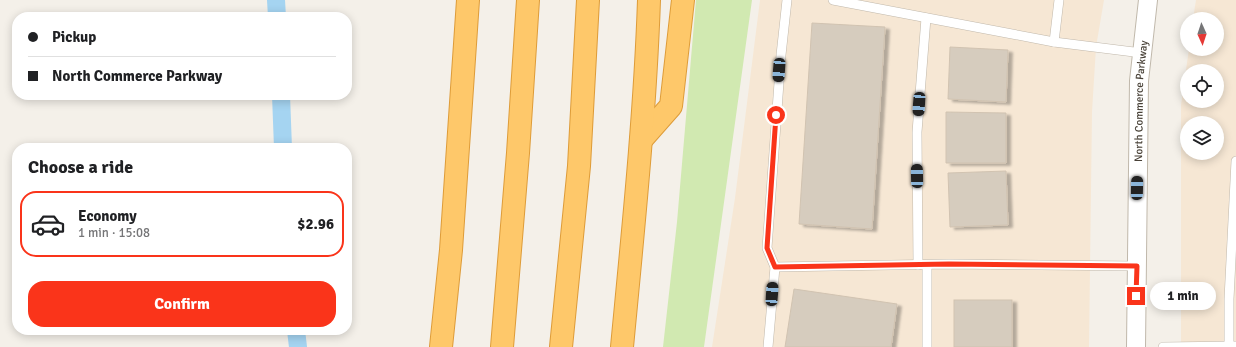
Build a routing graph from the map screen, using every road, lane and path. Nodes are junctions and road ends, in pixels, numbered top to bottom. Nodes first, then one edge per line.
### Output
1 (468, 0) edge
2 (528, 0) edge
3 (588, 0) edge
4 (649, 0) edge
5 (683, 0) edge
6 (787, 0) edge
7 (833, 0) edge
8 (1059, 0) edge
9 (1148, 0) edge
10 (926, 18) junction
11 (1054, 42) junction
12 (1142, 53) junction
13 (641, 140) junction
14 (1236, 161) edge
15 (922, 265) junction
16 (1137, 266) junction
17 (775, 267) junction
18 (1233, 346) edge
19 (441, 347) edge
20 (502, 347) edge
21 (561, 347) edge
22 (622, 347) edge
23 (768, 347) edge
24 (927, 347) edge
25 (1136, 347) edge
26 (1163, 347) edge

1 - 19 highway
2 - 20 highway
3 - 21 highway
4 - 13 highway
5 - 13 highway
6 - 17 lane
7 - 10 lane
8 - 11 lane
9 - 12 street, North Commerce Parkway
10 - 11 lane
10 - 15 lane
11 - 12 lane
12 - 16 street, North Commerce Parkway
13 - 22 highway
14 - 18 lane
15 - 16 lane
15 - 17 lane
15 - 24 lane
16 - 25 street, North Commerce Parkway
17 - 23 lane
18 - 26 lane

